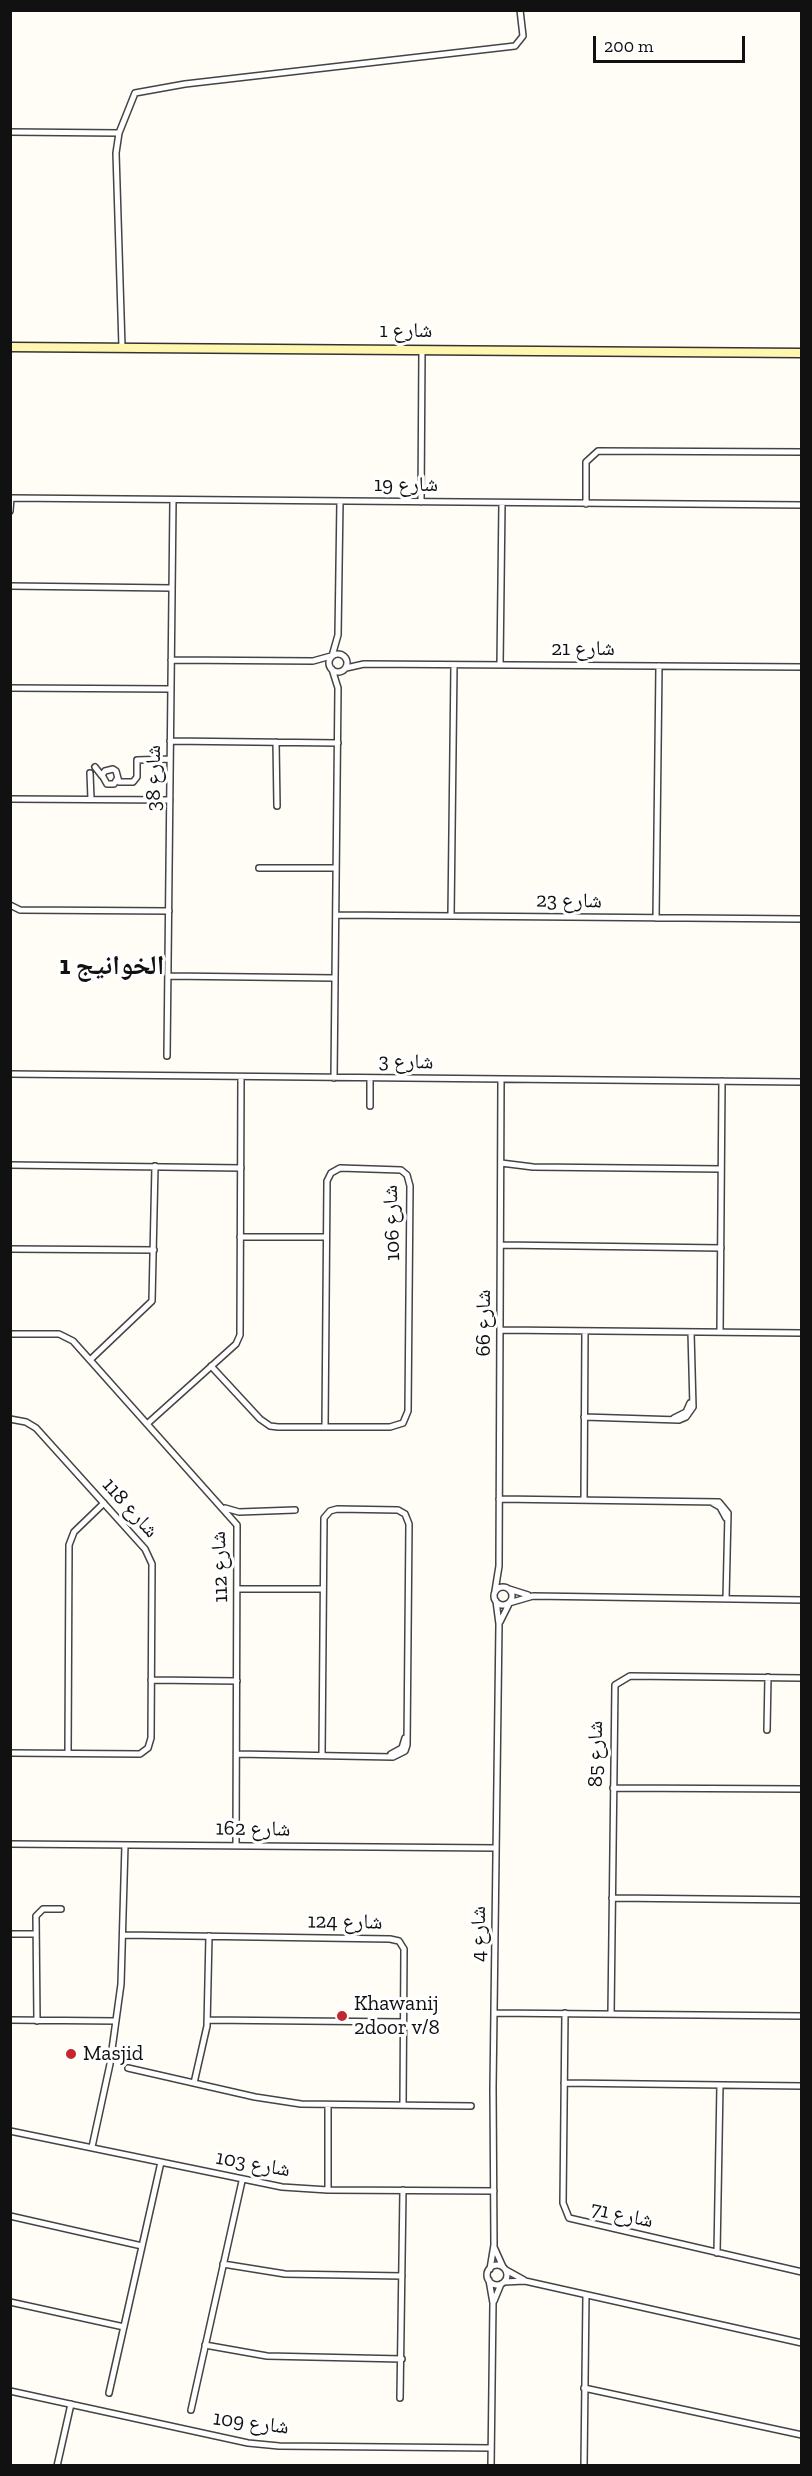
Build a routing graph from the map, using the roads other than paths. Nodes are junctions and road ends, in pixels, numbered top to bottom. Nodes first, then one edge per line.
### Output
1 (520, 10) edge
2 (10, 132) edge
3 (119, 133) junction
4 (10, 346) edge
5 (122, 347) junction
6 (422, 350) junction
7 (801, 353) edge
8 (801, 452) edge
9 (11, 498) edge
10 (173, 500) junction
11 (340, 501) junction
12 (421, 502) junction
13 (502, 502) junction
14 (586, 504) junction
15 (801, 505) edge
16 (10, 511) edge
17 (10, 586) edge
18 (172, 588) junction
19 (338, 634) junction
20 (332, 656) junction
21 (345, 656) junction
22 (171, 660) junction
23 (314, 661) junction
24 (364, 664) junction
25 (454, 664) junction
26 (500, 665) junction
27 (659, 666) junction
28 (801, 667) edge
29 (331, 669) junction
30 (345, 669) junction
31 (10, 688) edge
32 (338, 688) junction
33 (171, 689) junction
34 (170, 741) junction
35 (276, 742) junction
36 (338, 742) junction
37 (170, 759) junction
38 (95, 767) dead end
39 (90, 773) dead end
40 (102, 776) junction
41 (117, 779) junction
42 (110, 785) junction
43 (10, 799) edge
44 (90, 799) junction
45 (110, 799) junction
46 (170, 800) junction
47 (277, 806) dead end
48 (259, 868) dead end
49 (336, 868) junction
50 (10, 905) edge
51 (169, 911) junction
52 (336, 915) junction
53 (451, 916) junction
54 (656, 918) junction
55 (801, 919) edge
56 (168, 976) junction
57 (334, 978) junction
58 (167, 1056) dead end
59 (10, 1074) edge
60 (241, 1077) junction
61 (334, 1078) junction
62 (370, 1078) junction
63 (501, 1079) junction
64 (722, 1081) junction
65 (801, 1082) edge
66 (370, 1106) dead end
67 (501, 1163) junction
68 (10, 1165) edge
69 (155, 1166) junction
70 (240, 1168) junction
71 (721, 1169) junction
72 (240, 1237) junction
73 (326, 1238) junction
74 (501, 1245) junction
75 (721, 1248) junction
76 (10, 1249) edge
77 (154, 1250) junction
78 (500, 1330) junction
79 (585, 1331) junction
80 (691, 1332) junction
81 (720, 1332) junction
82 (801, 1333) edge
83 (10, 1334) edge
84 (90, 1360) junction
85 (212, 1366) junction
86 (585, 1417) junction
87 (10, 1419) edge
88 (147, 1424) junction
89 (325, 1427) junction
90 (500, 1499) junction
91 (584, 1500) junction
92 (104, 1503) junction
93 (225, 1508) junction
94 (295, 1510) dead end
95 (246, 1512) junction
96 (238, 1527) junction
97 (499, 1566) junction
98 (238, 1589) junction
99 (323, 1589) junction
100 (509, 1589) junction
101 (495, 1591) junction
102 (533, 1596) junction
103 (726, 1599) junction
104 (801, 1600) edge
105 (496, 1601) junction
106 (509, 1603) junction
107 (499, 1624) junction
108 (768, 1677) junction
109 (801, 1677) edge
110 (151, 1680) junction
111 (237, 1681) junction
112 (768, 1730) dead end
113 (10, 1753) edge
114 (68, 1753) junction
115 (237, 1754) junction
116 (322, 1755) junction
117 (613, 1788) junction
118 (801, 1789) edge
119 (10, 1844) edge
120 (125, 1845) junction
121 (236, 1846) junction
122 (496, 1848) junction
123 (612, 1898) junction
124 (801, 1900) edge
125 (61, 1909) dead end
126 (10, 1934) edge
127 (36, 1934) junction
128 (124, 1935) junction
129 (209, 1936) junction
130 (494, 2013) junction
131 (565, 2013) junction
132 (611, 2014) junction
133 (801, 2016) edge
134 (10, 2020) edge
135 (37, 2020) junction
136 (207, 2020) junction
137 (116, 2021) junction
138 (404, 2022) junction
139 (128, 2068) dead end
140 (194, 2083) junction
141 (564, 2083) junction
142 (720, 2085) junction
143 (801, 2086) edge
144 (328, 2105) junction
145 (403, 2105) junction
146 (471, 2106) dead end
147 (10, 2131) edge
148 (92, 2147) junction
149 (160, 2162) junction
150 (242, 2181) junction
151 (328, 2190) junction
152 (403, 2190) junction
153 (494, 2191) junction
154 (10, 2216) edge
155 (494, 2245) junction
156 (142, 2246) junction
157 (717, 2253) junction
158 (223, 2264) junction
159 (504, 2268) junction
160 (490, 2269) junction
161 (801, 2272) edge
162 (402, 2276) junction
163 (489, 2280) junction
164 (525, 2281) junction
165 (503, 2283) junction
166 (586, 2295) junction
167 (10, 2302) edge
168 (493, 2303) junction
169 (124, 2327) junction
170 (801, 2343) edge
171 (205, 2345) junction
172 (402, 2359) junction
173 (584, 2388) junction
174 (10, 2391) edge
175 (109, 2394) dead end
176 (400, 2398) dead end
177 (71, 2404) junction
178 (191, 2410) dead end
179 (801, 2435) edge
180 (491, 2448) junction
181 (57, 2466) edge
182 (491, 2466) edge
183 (584, 2466) edge

1 - 3 street
2 - 3 street
3 - 5 street
4 - 5 street, شارع 1
5 - 6 street, شارع 1
6 - 7 street, شارع 1
6 - 12 street
8 - 14 street
9 - 10 street, شارع 19
9 - 16 street
10 - 11 street, شارع 19
10 - 18 street, شارع 38
11 - 12 street, شارع 19
11 - 19 street
12 - 13 street, شارع 19
13 - 14 street, شارع 19
13 - 26 street
14 - 15 street, شارع 19
17 - 18 street
18 - 22 street, شارع 38
19 - 20 street
19 - 21 street
20 - 21 street
20 - 23 street
20 - 29 street
21 - 24 street, شارع 21
21 - 30 street
22 - 23 street
22 - 33 street, شارع 38
23 - 29 street
24 - 25 street, شارع 21
24 - 30 street, شارع 21
25 - 26 street, شارع 21
25 - 53 street
26 - 27 street, شارع 21
27 - 28 street, شارع 21
27 - 54 street
29 - 30 street
29 - 32 street
30 - 32 street
31 - 33 street
32 - 36 street
33 - 34 street, شارع 38
34 - 35 street
34 - 37 street, شارع 38
35 - 36 street
35 - 47 street
36 - 49 street
37 - 41 street
37 - 46 street, شارع 38
38 - 40 street
39 - 44 street
40 - 41 street
40 - 42 street
41 - 42 street
42 - 45 street
43 - 44 street
44 - 45 street
45 - 46 street
46 - 51 street, شارع 38
48 - 49 street
49 - 52 street
50 - 51 street
51 - 56 street, شارع 38
52 - 53 street, شارع 23
52 - 57 street
53 - 54 street, شارع 23
54 - 55 street, شارع 23
56 - 57 street
56 - 58 street, شارع 38
57 - 61 street
59 - 60 street, شارع 3
60 - 61 street, شارع 3
60 - 70 street
61 - 62 street, شارع 3
62 - 63 street, شارع 3
62 - 66 street
63 - 64 street, شارع 3
63 - 67 street, شارع 66
64 - 65 street, شارع 3
64 - 71 street
67 - 71 street
67 - 74 street, شارع 66
68 - 69 street
69 - 70 street
69 - 77 street
70 - 72 street
71 - 75 street
72 - 73 street
72 - 85 street
73 - 89 street, شارع 106
73 - 89 street, شارع 106
74 - 75 street
74 - 78 street, شارع 66
75 - 81 street
76 - 77 street
77 - 84 street
78 - 79 street
78 - 90 street, شارع 66
79 - 80 street
79 - 86 street
80 - 81 street
80 - 86 street
81 - 82 street
83 - 84 street, شارع 112
84 - 88 street, شارع 112
85 - 88 street
85 - 89 street
86 - 91 street
87 - 92 street, شارع 118
88 - 93 street, شارع 112
90 - 91 street
90 - 97 street, شارع 66
91 - 103 street
92 - 110 street, شارع 118
92 - 114 street
93 - 95 street
93 - 96 street, شارع 112
94 - 95 street
95 - 96 street
96 - 98 street, شارع 112
97 - 100 street, شارع 66
97 - 101 street, شارع 66
98 - 99 street
98 - 111 street, شارع 112
99 - 116 street
99 - 116 street
100 - 101 street
100 - 102 street
100 - 106 street
101 - 105 street
102 - 103 street
102 - 106 street
103 - 104 street
105 - 106 street
105 - 107 street, شارع 4
106 - 107 street, شارع 4
107 - 122 street, شارع 4
108 - 109 street, شارع 85
108 - 112 street
108 - 117 street, شارع 85
110 - 111 street
110 - 114 street, شارع 118
111 - 115 street, شارع 112
113 - 114 street
115 - 116 street
115 - 121 street, شارع 112
117 - 118 street
117 - 123 street, شارع 85
119 - 120 street, شارع 162
120 - 121 street, شارع 162
120 - 128 street
121 - 122 street, شارع 162
122 - 130 street, شارع 4
123 - 124 street
123 - 132 street, شارع 85
125 - 127 street
126 - 127 street
127 - 135 street
128 - 129 street, شارع 124
128 - 137 street
129 - 136 street
129 - 138 street, شارع 124
130 - 131 street
130 - 153 street, شارع 4
131 - 132 street
131 - 141 street, شارع 71
132 - 133 street
134 - 135 street
135 - 137 street
136 - 138 street
136 - 140 street
137 - 148 street
138 - 145 street, شارع 124
139 - 140 street
140 - 144 street
141 - 142 street
141 - 157 street, شارع 71
142 - 143 street
142 - 157 street
144 - 145 street
144 - 151 street
145 - 146 street
147 - 148 street, شارع 103
148 - 149 street, شارع 103
149 - 150 street, شارع 103
149 - 156 street
150 - 151 street, شارع 103
150 - 158 street
151 - 152 street, شارع 103
152 - 153 street, شارع 103
152 - 162 street
153 - 155 street, شارع 4
154 - 156 street
155 - 159 street, شارع 4
155 - 160 street, شارع 4
156 - 169 street
157 - 161 street, شارع 71
158 - 162 street
158 - 171 street
159 - 160 street
159 - 164 street
159 - 165 street
160 - 163 street
162 - 172 street
163 - 165 street
163 - 168 street
164 - 165 street
164 - 166 street
165 - 168 street
166 - 170 street
166 - 173 street
167 - 169 street
168 - 180 street
169 - 175 street
171 - 172 street
171 - 178 street
172 - 176 street
173 - 179 street
173 - 183 street
174 - 177 street, شارع 109
177 - 180 street, شارع 109
177 - 181 street
180 - 182 street

